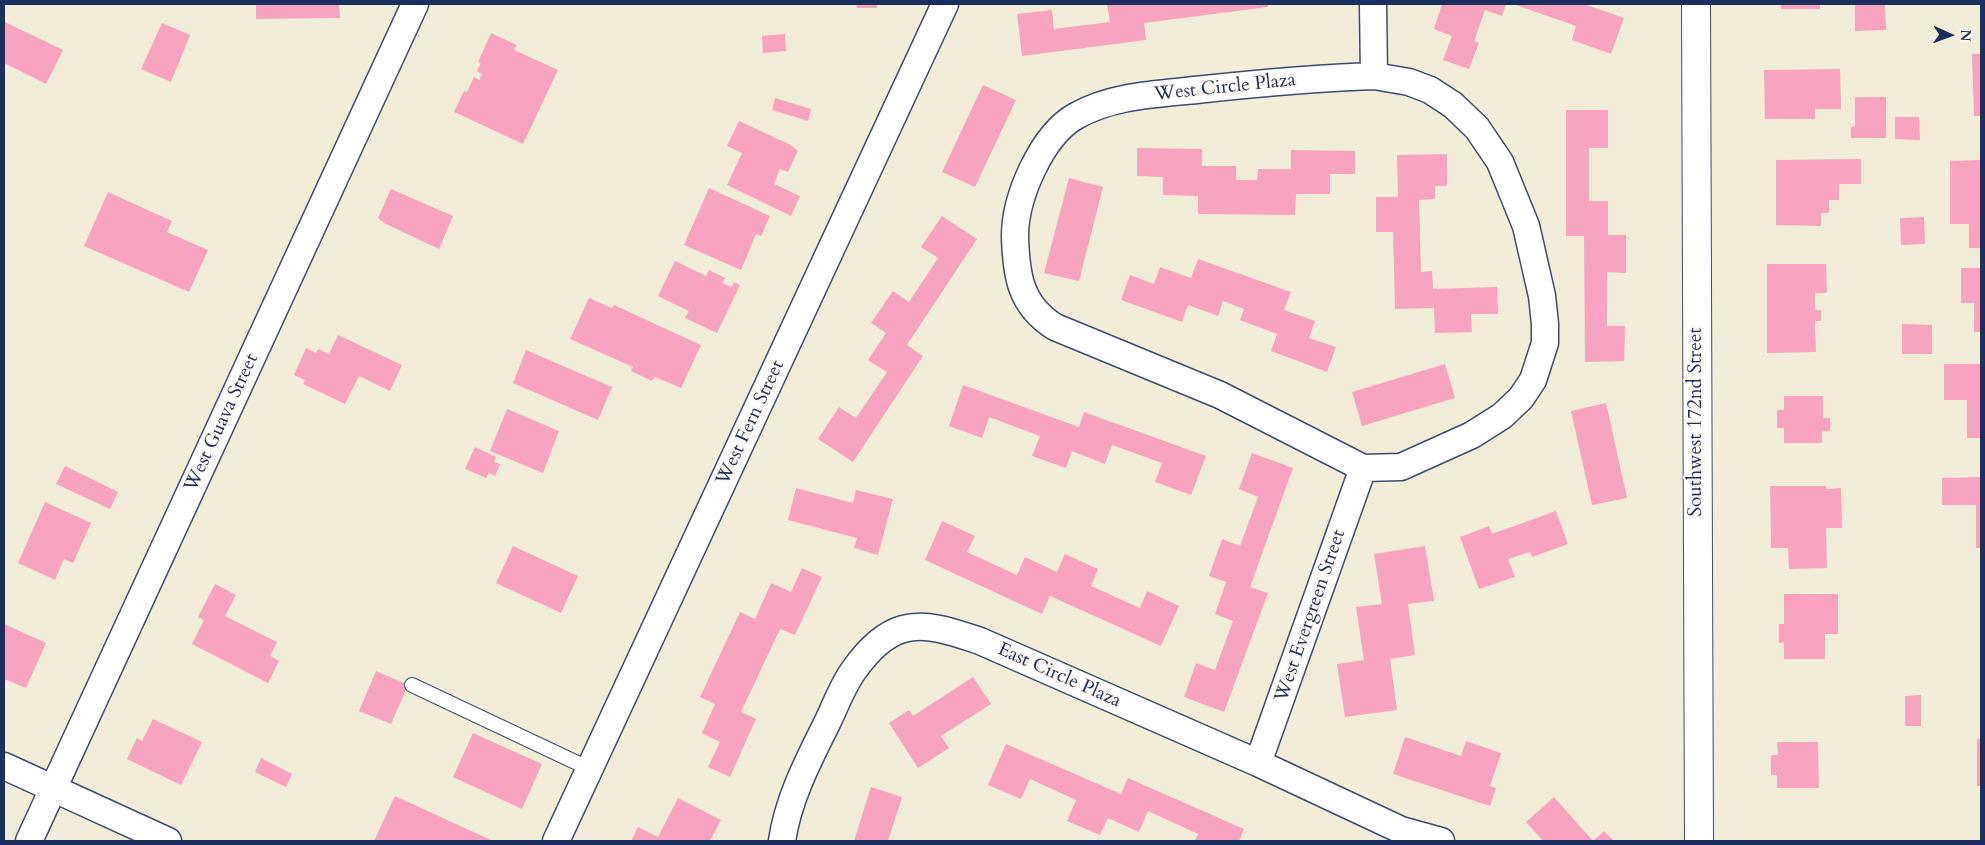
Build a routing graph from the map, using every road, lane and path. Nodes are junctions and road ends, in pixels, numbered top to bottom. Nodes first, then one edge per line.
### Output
1 (415, 4) edge
2 (945, 4) edge
3 (1373, 4) edge
4 (1696, 4) edge
5 (1374, 76) junction
6 (1363, 468) junction
7 (412, 685) dead end
8 (1258, 763) junction
9 (4, 766) edge
10 (590, 769) junction
11 (54, 789) junction
12 (29, 841) edge
13 (168, 841) edge
14 (556, 841) edge
15 (782, 841) edge
16 (1441, 841) edge
17 (1698, 841) edge

1 - 11 street, West Guava Street
2 - 10 street, West Fern Street
3 - 5 street
4 - 17 street, Southwest 172nd Street
5 - 6 street, West Circle Plaza
5 - 6 street, West Circle Plaza
6 - 8 street, West Evergreen Street
7 - 10 lane
8 - 15 street, East Circle Plaza
8 - 16 street, East Circle Plaza
9 - 11 street
10 - 14 street, West Fern Street
11 - 12 street, West Guava Street
11 - 13 street

